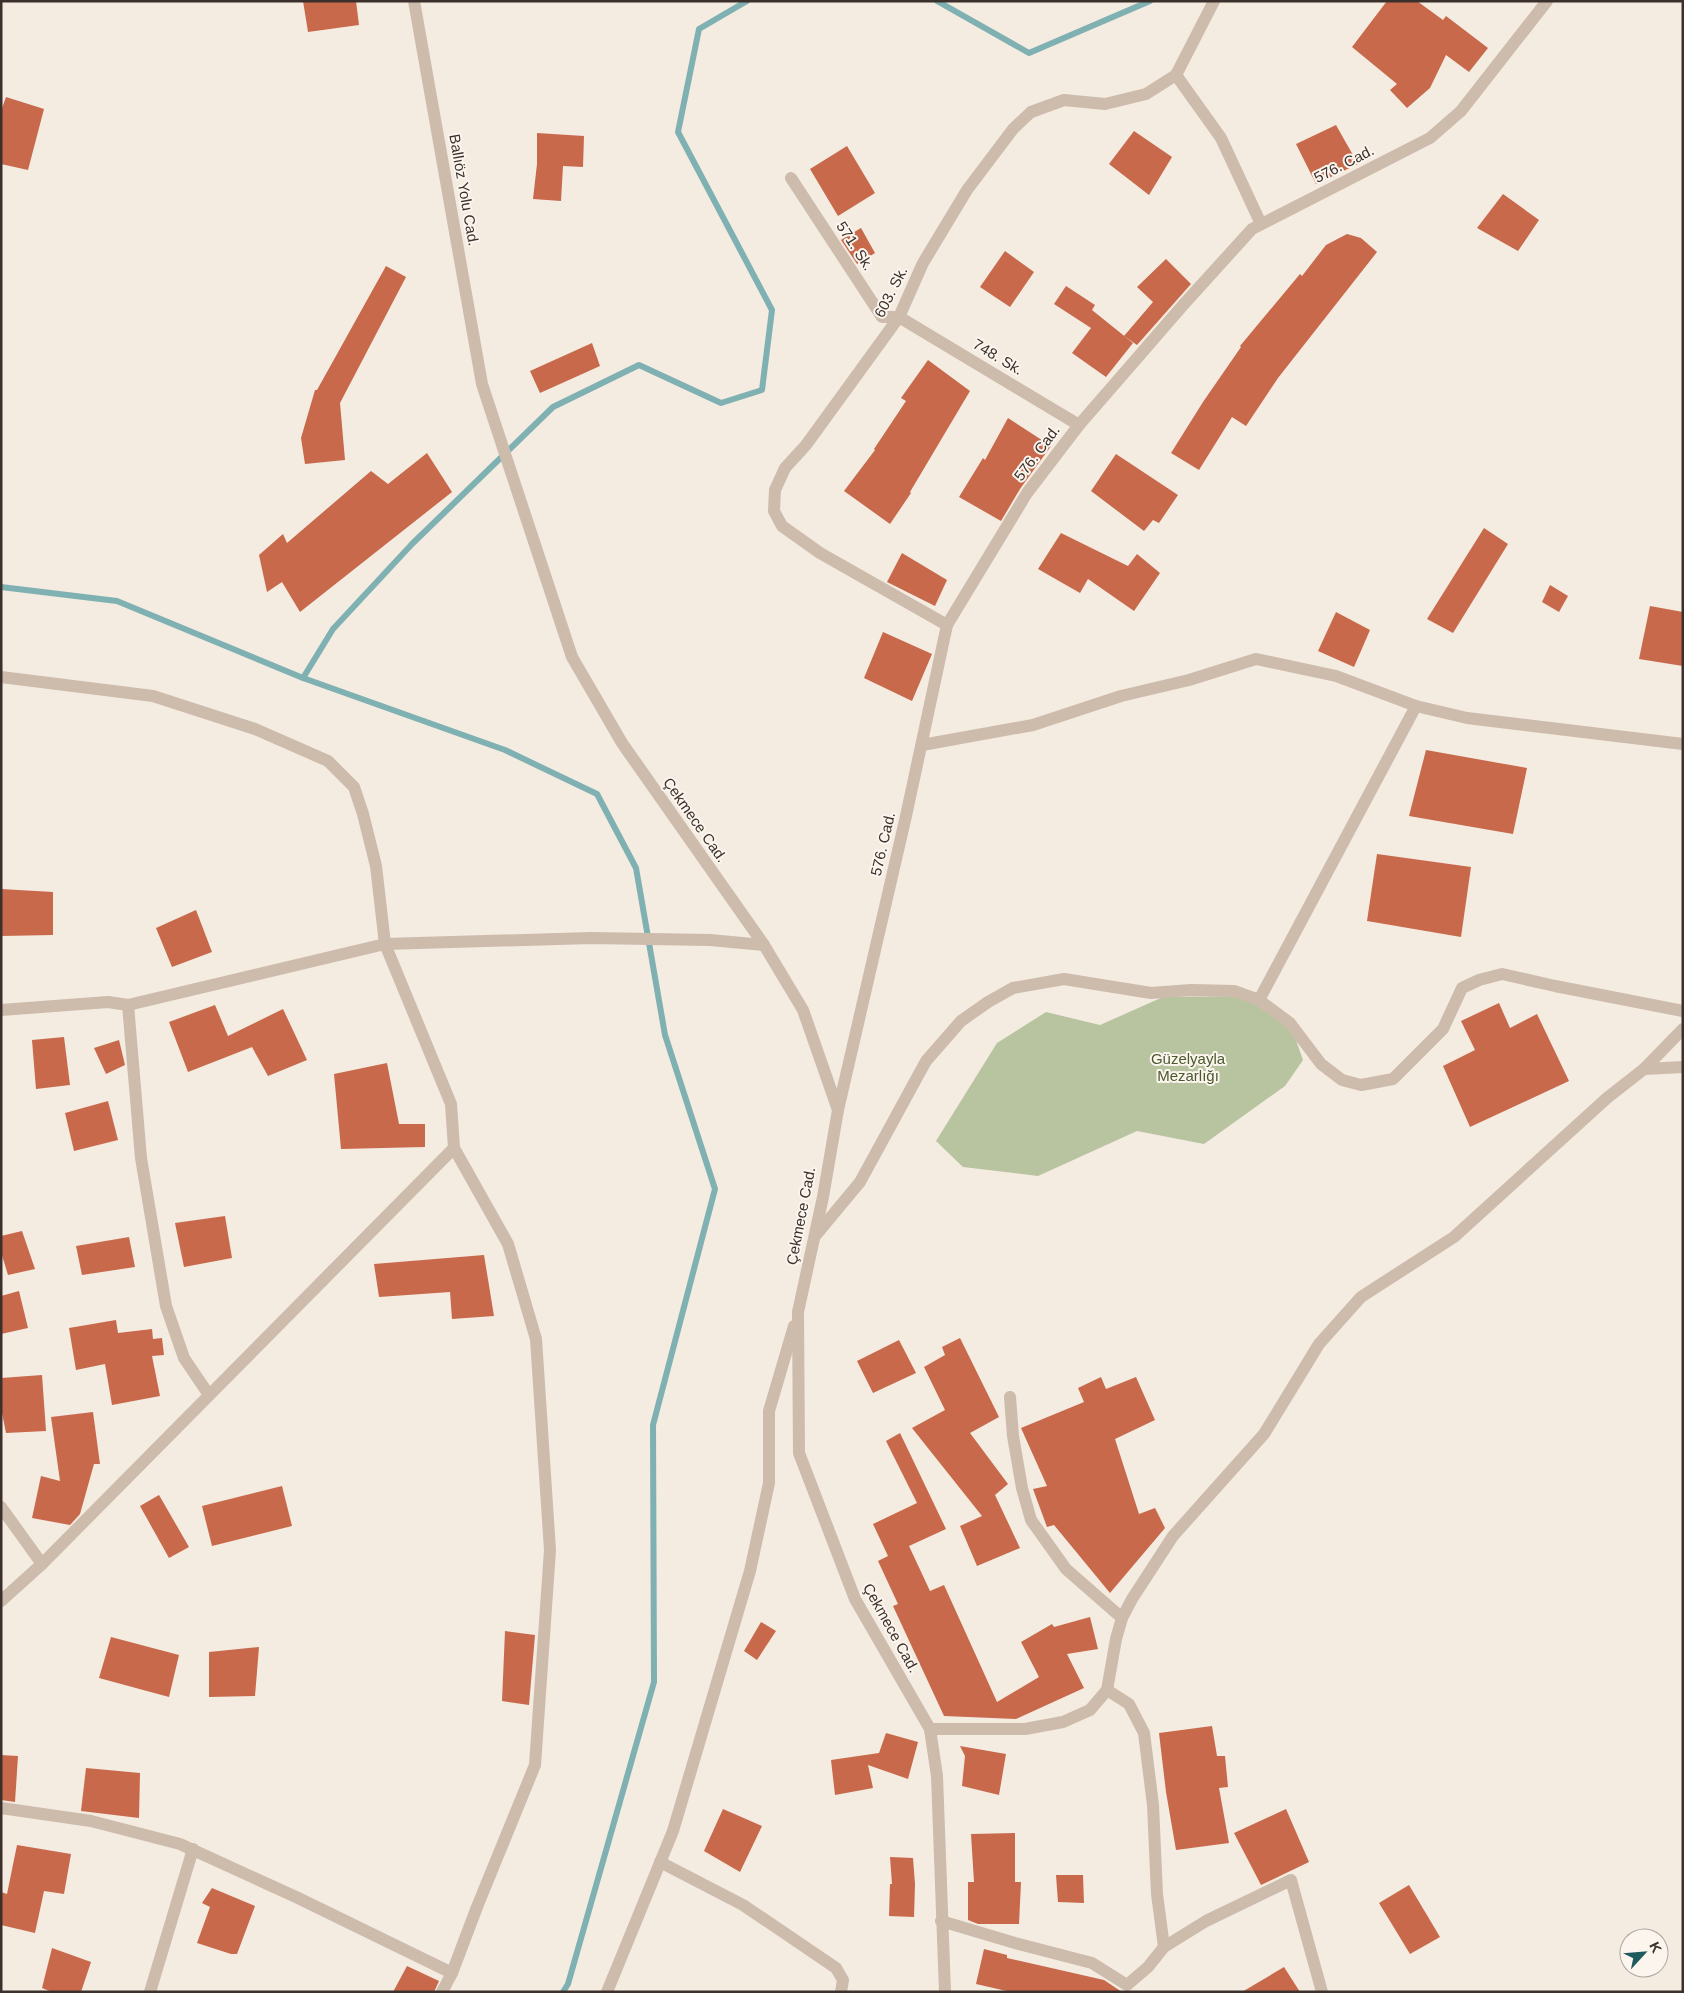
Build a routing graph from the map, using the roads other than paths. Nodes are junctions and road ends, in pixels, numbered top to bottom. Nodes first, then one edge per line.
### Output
1 (414, 1) edge
2 (1214, 1) edge
3 (1547, 1) edge
4 (1176, 75) junction
5 (791, 178) dead end
6 (1261, 224) junction
7 (899, 318) junction
8 (1079, 425) junction
9 (520, 498) joint
10 (947, 625) junction
11 (1, 677) edge
12 (1416, 706) junction
13 (1683, 744) edge
14 (922, 745) junction
15 (385, 944) junction
16 (764, 945) junction
17 (1259, 1000) junction
18 (128, 1005) junction
19 (1, 1010) edge
20 (1683, 1012) edge
21 (1683, 1029) edge
22 (1683, 1067) edge
23 (1644, 1069) junction
24 (838, 1110) junction
25 (454, 1148) junction
26 (814, 1237) junction
27 (798, 1312) junction
28 (209, 1395) junction
29 (1010, 1397) dead end
30 (1, 1507) edge
31 (42, 1564) junction
32 (1, 1601) edge
33 (1122, 1618) junction
34 (1107, 1690) junction
35 (930, 1729) junction
36 (1, 1808) edge
37 (193, 1849) junction
38 (660, 1862) junction
39 (941, 1921) junction
40 (1164, 1947) junction
41 (452, 1973) junction
42 (1128, 1988) edge
43 (150, 1992) edge
44 (442, 1992) edge
45 (607, 1992) edge
46 (841, 1992) edge
47 (945, 1992) edge
48 (1322, 1992) edge

1 - 9 street, Ballıöz Yolu Cad.
2 - 4 street
3 - 6 street, 576. Cad.
4 - 6 street
4 - 7 street, 603. Sk.
5 - 7 street, 571. Sk.
6 - 8 street, 576. Cad.
7 - 8 street, 748. Sk.
7 - 10 street, 603. Sk.
8 - 10 street, 576. Cad.
9 - 16 street, Çekmece Cad.
10 - 14 street, 576. Cad.
11 - 15 street
12 - 13 street
12 - 14 street
12 - 17 street
14 - 24 street, 576. Cad.
15 - 16 street
15 - 18 street
15 - 25 street
16 - 24 street, Çekmece Cad.
17 - 20 street
17 - 26 street
18 - 19 street
18 - 28 street
21 - 23 street
22 - 23 street
23 - 33 street
24 - 26 street, Çekmece Cad.
25 - 28 street
25 - 41 street
26 - 27 street, Çekmece Cad.
27 - 35 street, Çekmece Cad.
27 - 38 street
28 - 31 street
29 - 33 street
30 - 31 street
31 - 32 street
33 - 34 street
34 - 35 street
34 - 40 street
35 - 39 street, Çekmece Cad.
36 - 37 street
37 - 41 street
37 - 43 street
38 - 45 street
38 - 46 street
39 - 42 street
39 - 47 street, Çekmece Cad.
40 - 42 street
40 - 48 street
41 - 44 street

